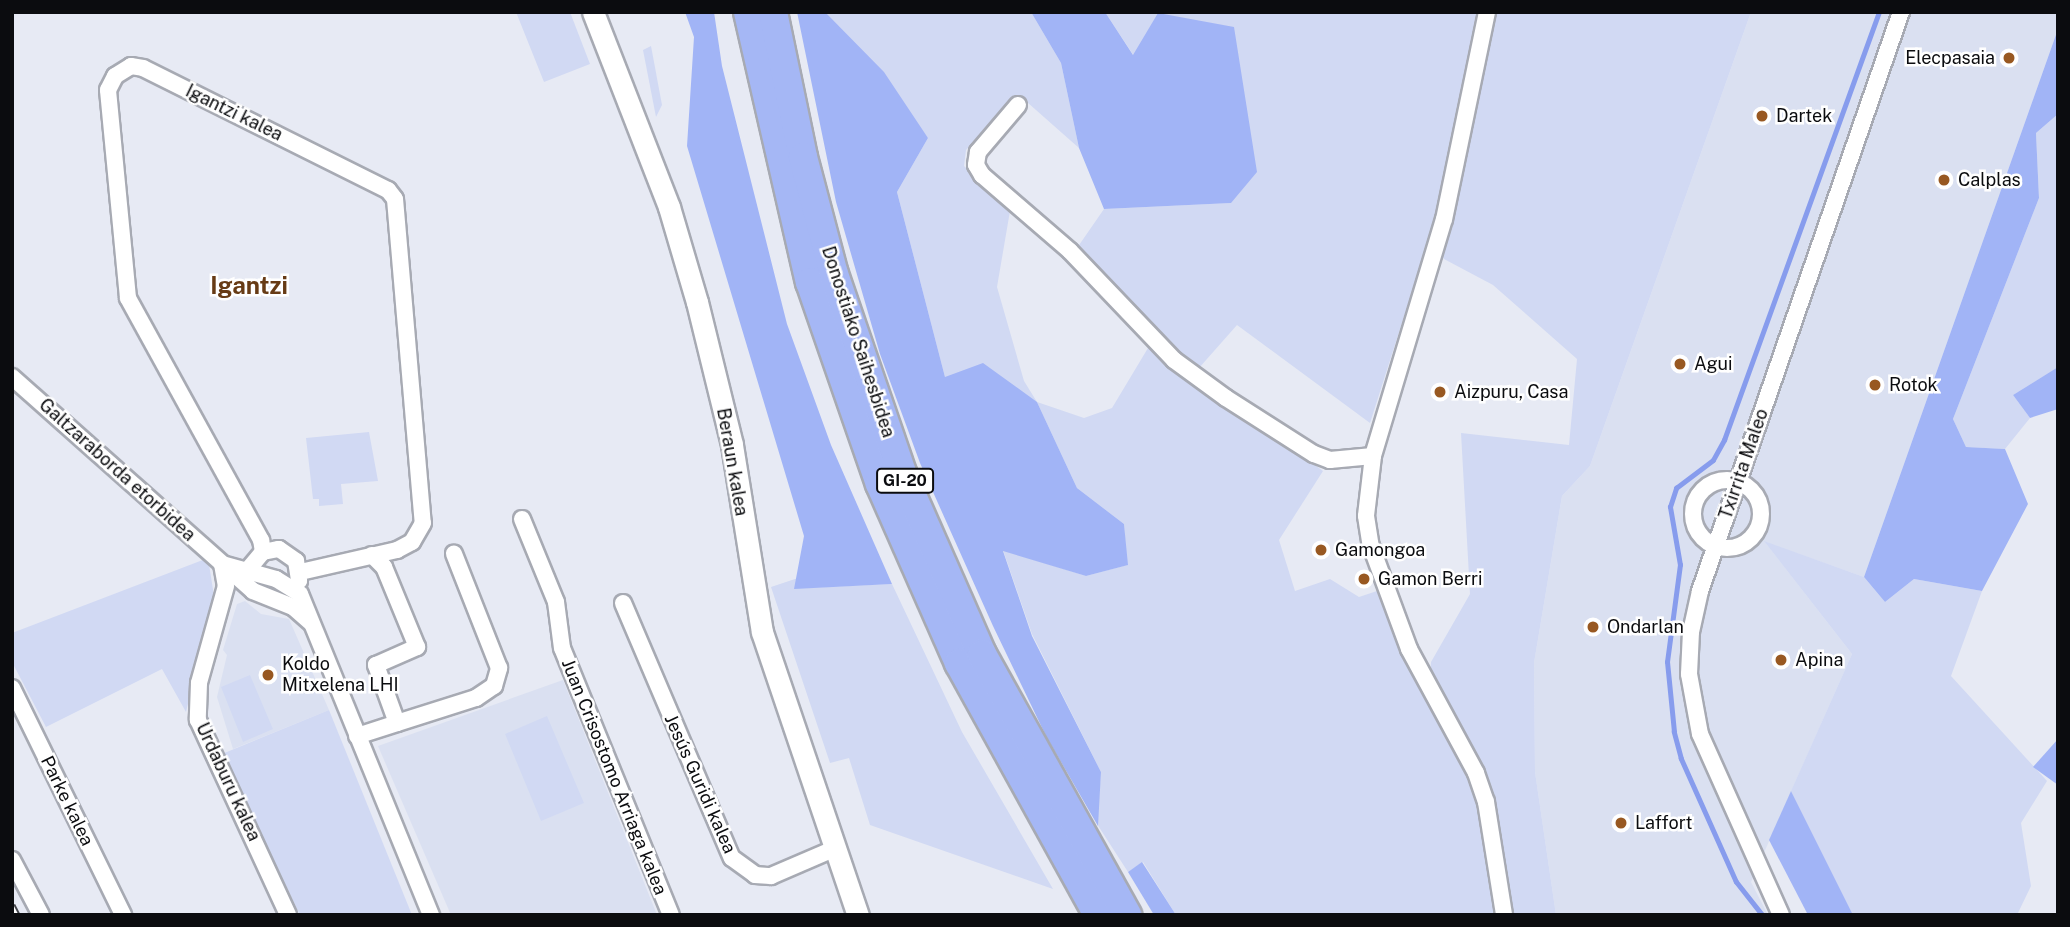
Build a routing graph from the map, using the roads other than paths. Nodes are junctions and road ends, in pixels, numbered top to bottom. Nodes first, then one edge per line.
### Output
1 (593, 12) edge
2 (748, 12) edge
3 (773, 12) edge
4 (1487, 12) edge
5 (1901, 12) edge
6 (1018, 106) dead end
7 (12, 377) edge
8 (1373, 456) junction
9 (1738, 482) junction
10 (522, 519) dead end
11 (1716, 546) junction
12 (263, 552) junction
13 (454, 554) dead end
14 (372, 555) junction
15 (222, 564) joint
16 (300, 572) junction
17 (237, 579) junction
18 (294, 588) junction
19 (272, 601) junction
20 (623, 603) dead end
21 (310, 622) junction
22 (12, 688) edge
23 (397, 723) junction
24 (357, 736) junction
25 (836, 848) junction
26 (12, 860) edge
27 (41, 915) edge
28 (122, 915) edge
29 (288, 915) edge
30 (431, 915) edge
31 (671, 915) edge
32 (858, 915) edge
33 (1098, 915) edge
34 (1128, 915) edge
35 (1504, 915) edge
36 (1781, 915) edge

1 - 25 street, Beraun kalea
2 - 33 highway, Donostiako Saihesbidea / GI-20
3 - 34 highway, Donostiako Saihesbidea / GI-20
4 - 8 street
5 - 9 street, Txirrita Maleo
6 - 8 street
7 - 15 street, Galtzaraborda etorbidea
8 - 35 street
9 - 11 street, Txirrita Maleo
9 - 11 street
9 - 11 street
10 - 31 street, Juan Crisostomo Arriaga kalea
11 - 36 street, Txirrita Maleo
12 - 14 street, Igantzi kalea
12 - 16 street
12 - 17 street
13 - 23 street
14 - 16 street, Igantzi kalea
14 - 23 street
15 - 17 street, Urdaburu kalea
16 - 18 street
17 - 18 street
17 - 19 street
17 - 29 street, Urdaburu kalea
18 - 19 street
18 - 21 street
19 - 21 street
20 - 25 street, Jesús Guridi kalea
21 - 24 street
22 - 28 street, Parke kalea
23 - 24 street
24 - 30 street
25 - 32 street, Beraun kalea
26 - 27 street

